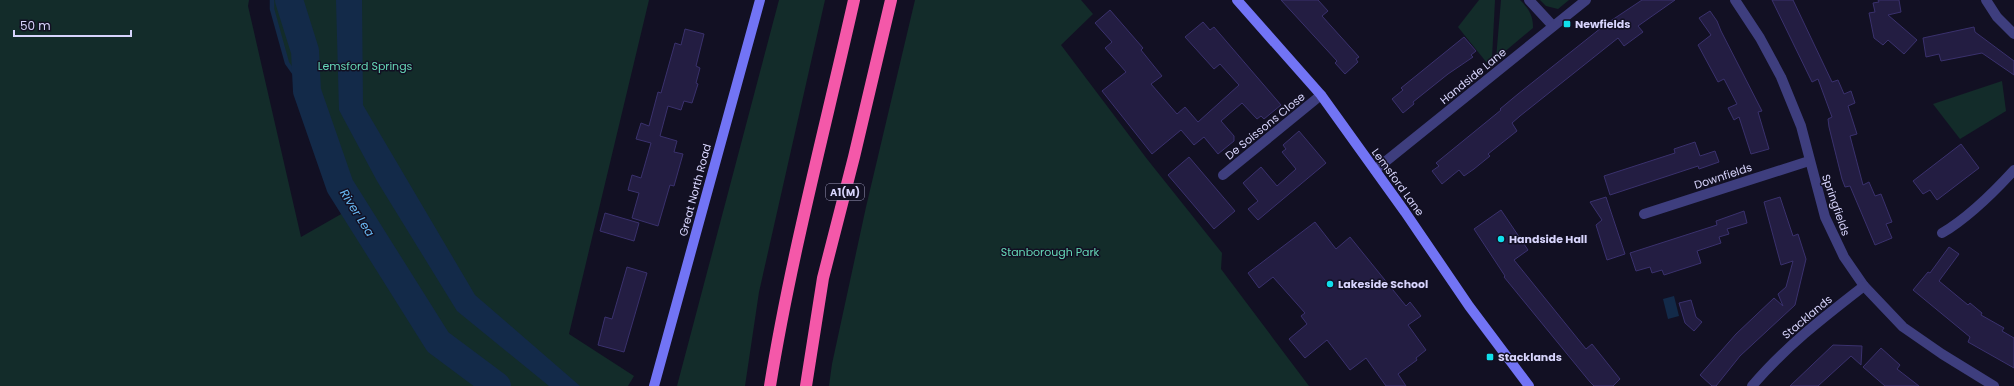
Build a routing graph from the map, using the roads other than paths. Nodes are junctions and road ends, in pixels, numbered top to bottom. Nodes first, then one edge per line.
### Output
1 (760, 0) edge
2 (854, 0) edge
3 (891, 0) edge
4 (1237, 0) edge
5 (1529, 0) edge
6 (1586, 0) edge
7 (1735, 0) edge
8 (1986, 0) edge
9 (1553, 26) junction
10 (2014, 34) edge
11 (1321, 95) junction
12 (1809, 161) junction
13 (1375, 170) junction
14 (2014, 170) edge
15 (1223, 175) dead end
16 (1644, 214) dead end
17 (1942, 233) dead end
18 (1864, 286) junction
19 (654, 386) edge
20 (770, 386) edge
21 (806, 386) edge
22 (1529, 386) edge
23 (1752, 386) edge
24 (1994, 386) edge

1 - 19 street, Great North Road
2 - 20 highway, A1(M)
3 - 21 highway, A1(M)
4 - 11 street, Lemsford Lane
5 - 9 street
6 - 9 street, Handside Lane
7 - 12 street, Springfields
8 - 10 street
9 - 13 street, Handside Lane
11 - 13 street, Lemsford Lane
11 - 15 street, De Soissons Close
12 - 16 street, Downfields
12 - 18 street, Springfields
13 - 22 street, Lemsford Lane
14 - 17 street
18 - 23 street, Stacklands
18 - 24 street, Springfields

